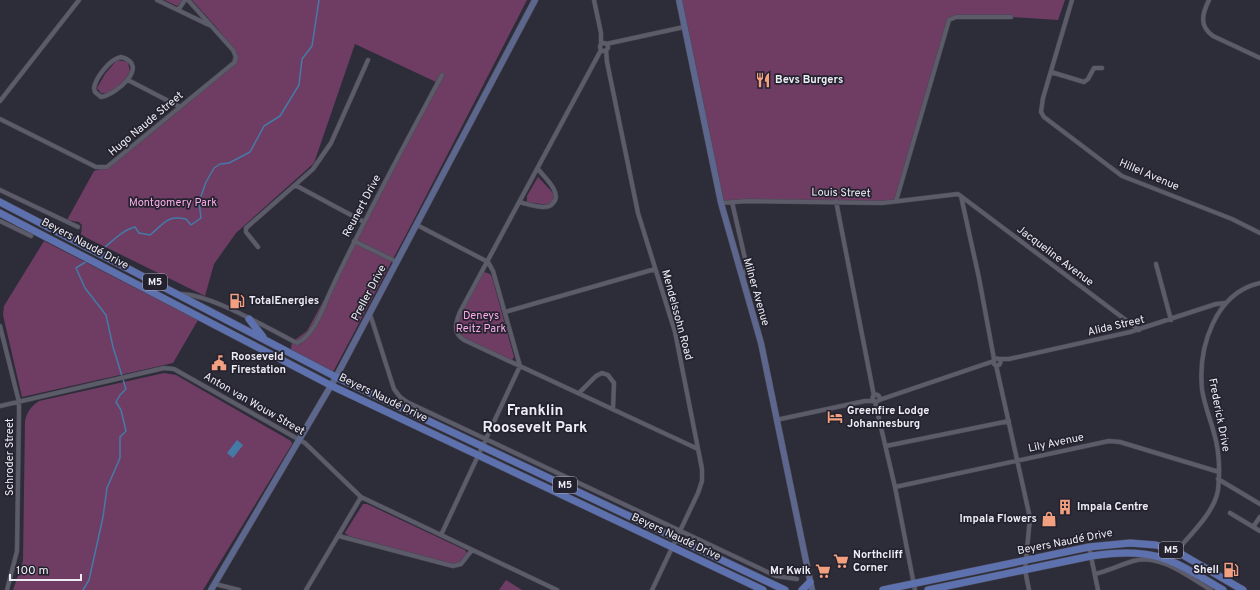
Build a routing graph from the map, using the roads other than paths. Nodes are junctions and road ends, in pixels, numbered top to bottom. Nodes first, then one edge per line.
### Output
1 (79, 0) edge
2 (158, 0) edge
3 (187, 0) edge
4 (535, 0) edge
5 (594, 0) edge
6 (679, 0) edge
7 (1072, 0) edge
8 (1209, 0) edge
9 (178, 10) junction
10 (1011, 17) dead end
11 (211, 26) junction
12 (684, 27) junction
13 (604, 47) junction
14 (1260, 58) edge
15 (368, 60) dead end
16 (1102, 68) dead end
17 (1051, 72) junction
18 (442, 75) dead end
19 (128, 80) junction
20 (0, 101) edge
21 (180, 107) junction
22 (0, 118) edge
23 (538, 169) junction
24 (295, 185) junction
25 (0, 190) edge
26 (961, 196) junction
27 (836, 201) junction
28 (896, 201) junction
29 (0, 202) edge
30 (519, 202) junction
31 (732, 202) junction
32 (721, 203) junction
33 (0, 212) edge
34 (0, 221) edge
35 (364, 222) junction
36 (416, 225) junction
37 (78, 227) dead end
38 (1260, 233) edge
39 (31, 236) dead end
40 (354, 241) junction
41 (258, 247) dead end
42 (397, 262) junction
43 (488, 262) junction
44 (1156, 264) dead end
45 (655, 269) junction
46 (742, 276) junction
47 (1260, 283) edge
48 (177, 294) junction
49 (1225, 303) junction
50 (205, 309) junction
51 (505, 312) junction
52 (370, 314) junction
53 (201, 318) junction
54 (249, 319) junction
55 (1171, 320) junction
56 (0, 326) edge
57 (238, 326) junction
58 (1139, 330) junction
59 (233, 335) junction
60 (264, 339) junction
61 (297, 343) joint
62 (997, 362) junction
63 (520, 366) junction
64 (336, 377) junction
65 (332, 386) junction
66 (579, 393) junction
67 (876, 398) junction
68 (19, 402) junction
69 (0, 406) edge
70 (613, 409) junction
71 (776, 420) junction
72 (1009, 421) junction
73 (485, 438) junction
74 (299, 440) junction
75 (481, 446) junction
76 (886, 446) junction
77 (698, 449) junction
78 (477, 455) junction
79 (1018, 460) junction
80 (1219, 472) junction
81 (1218, 478) junction
82 (895, 487) junction
83 (360, 497) junction
84 (1260, 504) edge
85 (1230, 513) dead end
86 (1260, 516) edge
87 (1253, 527) junction
88 (1260, 531) edge
89 (678, 534) junction
90 (441, 535) junction
91 (338, 536) junction
92 (672, 547) junction
93 (1089, 547) junction
94 (472, 550) junction
95 (1176, 551) junction
96 (1091, 556) junction
97 (1170, 559) junction
98 (1026, 561) junction
99 (1025, 570) junction
100 (1095, 574) junction
101 (797, 579) dead end
102 (810, 582) junction
103 (215, 584) junction
104 (914, 587) edge
105 (7, 590) edge
106 (211, 590) edge
107 (239, 590) edge
108 (306, 590) edge
109 (557, 590) edge
110 (652, 590) edge
111 (763, 590) edge
112 (785, 590) edge
113 (802, 590) edge
114 (812, 590) edge
115 (883, 590) edge
116 (928, 590) edge
117 (1030, 590) edge
118 (1098, 590) edge
119 (1211, 590) edge
120 (1223, 590) edge
121 (1243, 590) edge

1 - 20 street
2 - 9 street
3 - 9 street
3 - 11 street
4 - 36 main road, Preller Drive
5 - 13 street, Mendelssohn Road
6 - 12 main road, Milner Avenue
7 - 17 street
8 - 14 street
9 - 11 street
10 - 28 street
11 - 21 street, Hugo Naude Street
12 - 13 street
12 - 32 main road, Milner Avenue
13 - 23 street
13 - 45 street, Mendelssohn Road
15 - 24 street
16 - 17 street
17 - 38 street, Hillel Avenue
18 - 35 street, Reunert Drive
19 - 19 street
19 - 21 street
21 - 22 street, Hugo Naude Street
23 - 30 street
23 - 30 street
24 - 35 street
24 - 41 street
25 - 37 street, Beyers Naudé Drive
26 - 28 street, Louis Street
26 - 58 street, Jacqueline Avenue
26 - 62 street
27 - 28 street, Louis Street
27 - 31 street, Louis Street
27 - 67 street
29 - 48 main road, Beyers Naudé Drive / M5
30 - 43 street
31 - 32 street, Louis Street
31 - 46 street
32 - 46 main road, Milner Avenue
33 - 53 main road, Beyers Naudé Drive / M5
34 - 39 street, Beyers Naudé Drive
35 - 40 street, Reunert Drive
36 - 42 main road, Preller Drive
36 - 43 street
40 - 42 street
40 - 61 street, Reunert Drive
42 - 52 main road, Preller Drive
43 - 51 street
43 - 63 street
44 - 55 street
45 - 51 street
45 - 77 street, Mendelssohn Road
46 - 71 main road, Milner Avenue
47 - 49 street, Frederick Drive
48 - 50 main road, Beyers Naudé Drive / M5
48 - 54 street, Beyers Naudé Drive
49 - 55 street, Alida Street
49 - 80 street, Frederick Drive
50 - 53 main road
50 - 57 main road, Beyers Naudé Drive / M5
51 - 63 street
52 - 64 main road, Preller Drive
52 - 73 street, Beyers Naudé Drive
53 - 59 main road, Beyers Naudé Drive / M5
54 - 60 main road
54 - 61 street, Beyers Naudé Drive
55 - 58 street, Alida Street
56 - 68 street, Schroder Street
57 - 59 main road
57 - 60 main road, Beyers Naudé Drive / M5
58 - 62 street, Alida Street
59 - 65 main road, Beyers Naudé Drive / M5
60 - 64 main road, Beyers Naudé Drive / M5
62 - 67 street, Alida Street
62 - 72 street
63 - 66 street
63 - 73 street
64 - 65 main road, Preller Drive
64 - 75 main road, Beyers Naudé Drive / M5
65 - 74 main road, Preller Drive
65 - 78 main road, Beyers Naudé Drive / M5
66 - 70 street
66 - 70 street
67 - 71 street, Alida Street
67 - 76 street
68 - 69 street, Anton van Wouw Street
68 - 74 street, Anton van Wouw Street
68 - 105 street, Schroder Street
70 - 77 street
71 - 102 main road, Milner Avenue
72 - 76 street
72 - 79 street
73 - 75 street
73 - 89 street, Beyers Naudé Drive
74 - 83 street, Anton van Wouw Street
74 - 103 main road, Preller Drive
75 - 78 street
75 - 89 main road, Beyers Naudé Drive / M5
76 - 82 street
77 - 89 street, Mendelssohn Road
78 - 90 street
78 - 92 main road, Beyers Naudé Drive / M5
79 - 80 street, Lily Avenue
79 - 82 street, Lily Avenue
79 - 98 street
80 - 81 street, Frederick Drive
81 - 84 street
81 - 95 street, Frederick Drive
82 - 104 street
83 - 90 street, Anton van Wouw Street
83 - 91 street
85 - 87 street
86 - 87 street
87 - 88 street
89 - 92 street, Mendelssohn Road
89 - 101 street, Beyers Naudé Drive
89 - 112 main road, Beyers Naudé Drive / M5
90 - 94 street, Anton van Wouw Street
91 - 94 street
91 - 108 street
92 - 110 street, Mendelssohn Road
92 - 111 main road, Beyers Naudé Drive / M5
93 - 95 main road, Beyers Naudé Drive / M5
93 - 96 street
93 - 98 main road, Beyers Naudé Drive / M5
94 - 109 street, Anton van Wouw Street
95 - 97 street, Frederick Drive
95 - 121 main road, Beyers Naudé Drive / M5
96 - 97 main road, Beyers Naudé Drive / M5
96 - 99 main road, Beyers Naudé Drive / M5
96 - 100 street
97 - 120 main road, Beyers Naudé Drive / M5
98 - 99 street
98 - 104 main road, Beyers Naudé Drive / M5
99 - 116 main road, Beyers Naudé Drive / M5
99 - 117 street
100 - 118 street
100 - 119 street
102 - 113 main road
102 - 114 main road, Milner Avenue
103 - 106 main road, Preller Drive
103 - 107 street
104 - 115 main road, Beyers Naudé Drive / M5

